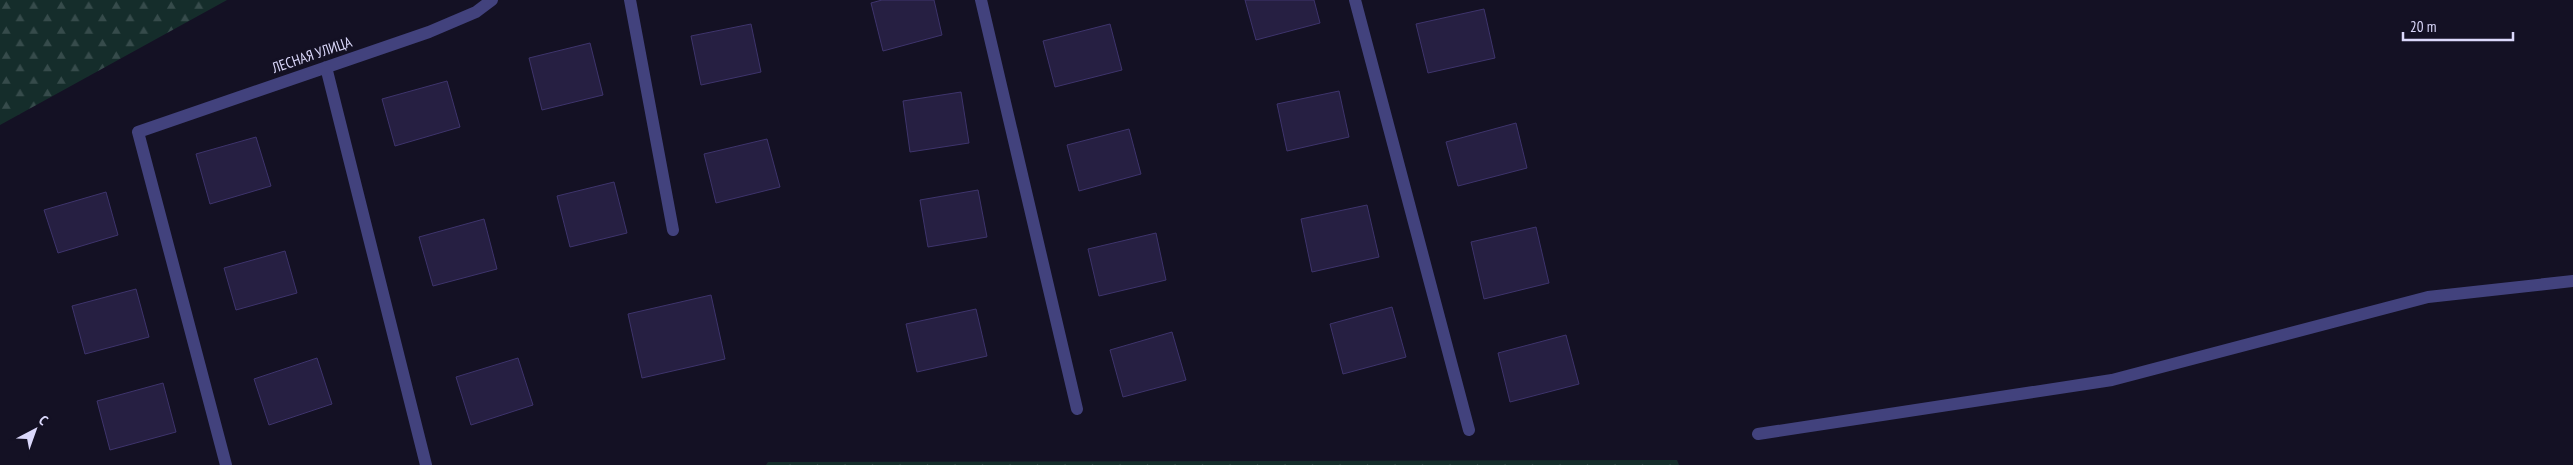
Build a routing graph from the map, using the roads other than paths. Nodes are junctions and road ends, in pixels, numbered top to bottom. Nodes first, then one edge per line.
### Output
1 (492, 0) edge
2 (630, 0) edge
3 (980, 0) edge
4 (1356, 0) edge
5 (326, 67) junction
6 (673, 230) dead end
7 (2573, 281) edge
8 (1077, 409) dead end
9 (1469, 430) dead end
10 (1758, 434) dead end
11 (226, 465) edge
12 (426, 465) edge

1 - 5 street, ЛЕСНАЯ УЛИЦА
2 - 6 street
3 - 8 street
4 - 9 street
5 - 11 street, ЛЕСНАЯ УЛИЦА
5 - 12 street
7 - 10 street

